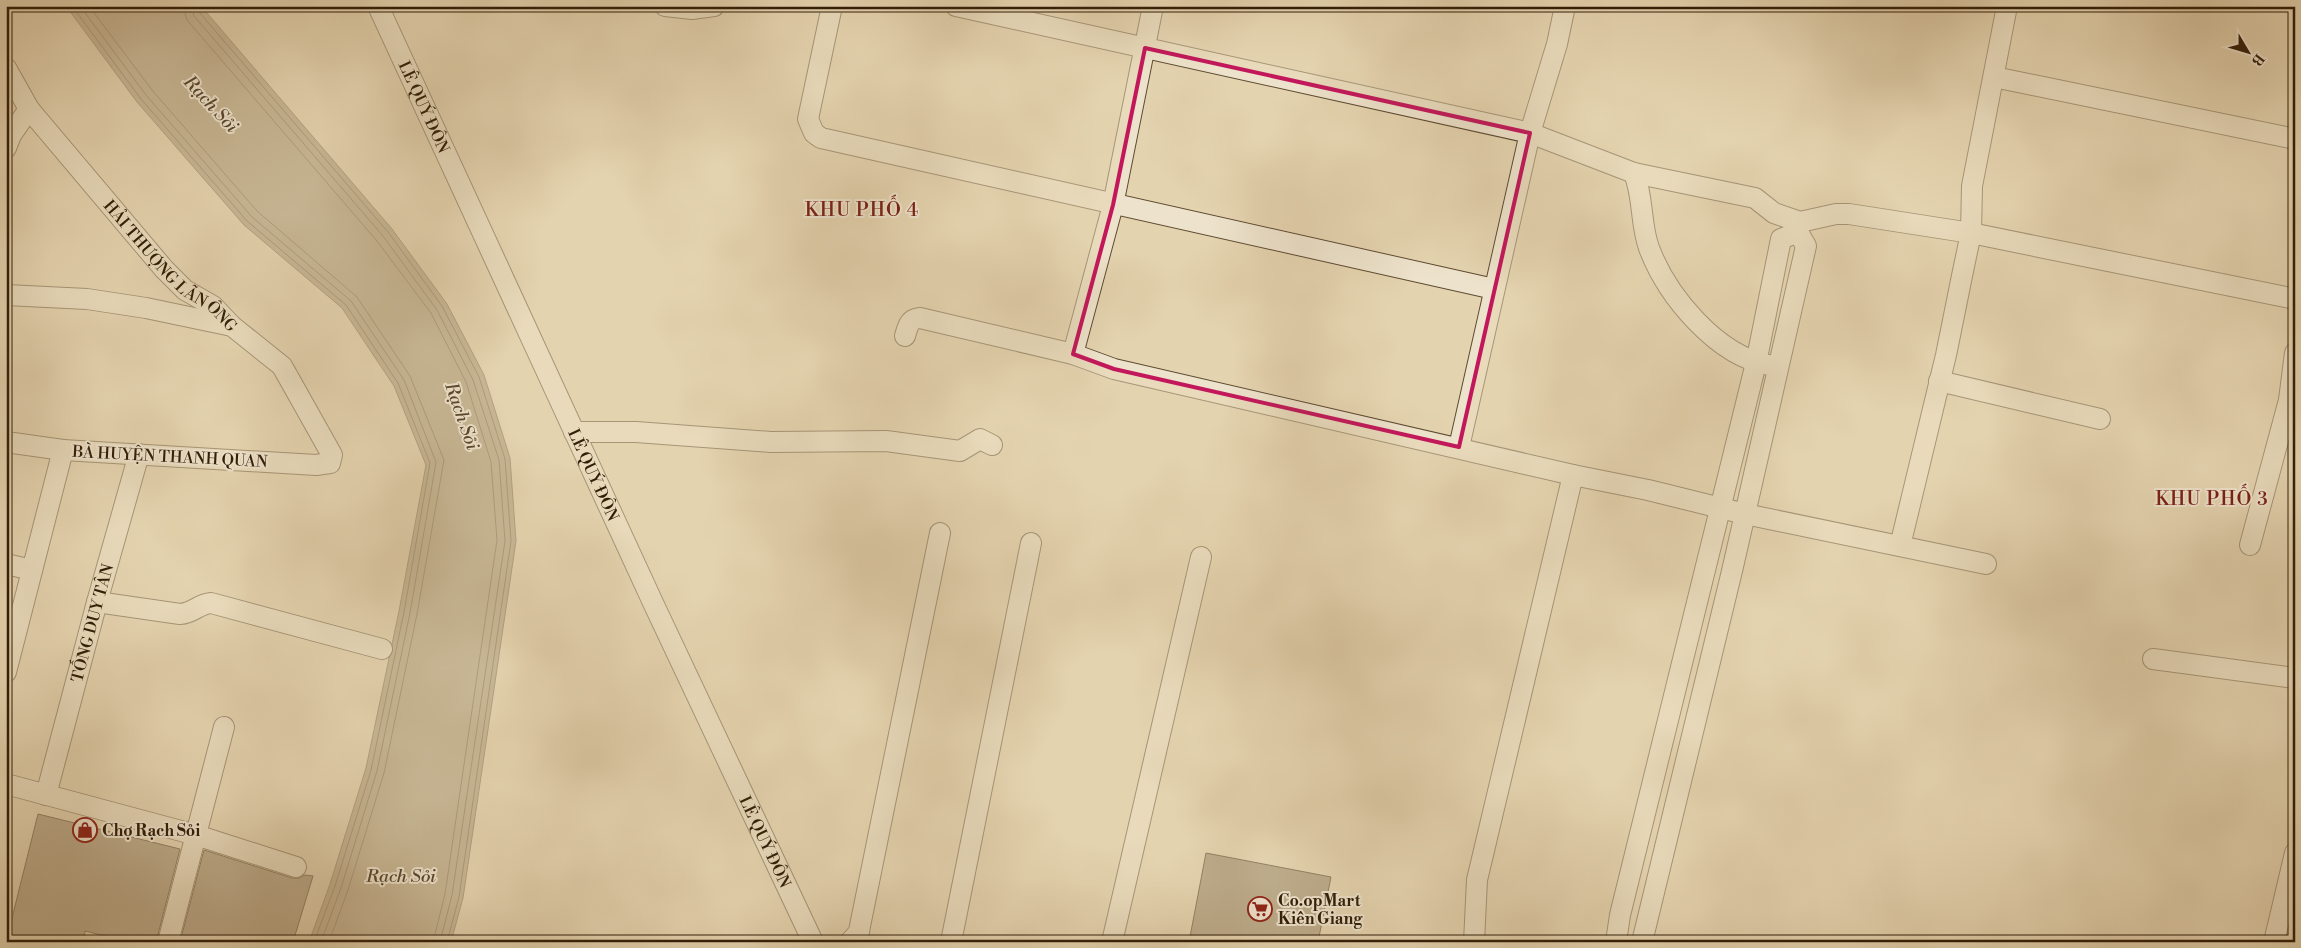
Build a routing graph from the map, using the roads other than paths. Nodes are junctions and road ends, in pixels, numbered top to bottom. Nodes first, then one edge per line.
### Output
1 (378, 6) edge
2 (665, 6) edge
3 (714, 6) edge
4 (832, 6) edge
5 (956, 6) edge
6 (1153, 6) edge
7 (1565, 6) edge
8 (2007, 6) edge
9 (1145, 48) junction
10 (7, 70) edge
11 (1994, 77) junction
12 (29, 108) junction
13 (1530, 133) junction
14 (2295, 139) edge
15 (6, 148) edge
16 (1634, 173) junction
17 (1113, 205) junction
18 (1799, 227) junction
19 (1971, 233) junction
20 (1494, 290) junction
21 (6, 295) edge
22 (2295, 299) edge
23 (232, 326) junction
24 (905, 336) dead end
25 (2295, 353) edge
26 (1073, 354) junction
27 (1756, 363) junction
28 (1777, 366) junction
29 (1939, 381) junction
30 (2100, 419) dead end
31 (574, 432) junction
32 (6, 442) edge
33 (992, 445) dead end
34 (1459, 447) junction
35 (63, 450) junction
36 (140, 454) junction
37 (332, 460) joint
38 (1573, 476) junction
39 (1720, 508) junction
40 (1745, 514) junction
41 (940, 533) dead end
42 (1031, 543) dead end
43 (2250, 545) dead end
44 (1900, 546) junction
45 (1201, 557) dead end
46 (6, 564) edge
47 (1986, 564) dead end
48 (32, 570) junction
49 (97, 602) junction
50 (382, 649) dead end
51 (2153, 659) dead end
52 (6, 672) edge
53 (2295, 678) edge
54 (224, 727) dead end
55 (6, 784) edge
56 (46, 795) junction
57 (196, 835) junction
58 (2295, 853) edge
59 (296, 867) dead end
60 (168, 942) edge
61 (813, 942) edge
62 (850, 942) edge
63 (951, 942) edge
64 (1112, 942) edge
65 (1474, 942) edge
66 (1616, 942) edge
67 (1642, 942) edge
68 (2274, 942) edge

1 - 31 street, LÊ QUÝ ĐÔN
2 - 3 street
4 - 17 street
5 - 9 street
6 - 9 street
7 - 13 street
8 - 11 street
9 - 13 street
9 - 17 street
10 - 12 street, HẢI THƯỢNG LÃN ÔNG
11 - 14 street
11 - 19 street
12 - 15 street
12 - 23 street, HẢI THƯỢNG LÃN ÔNG
13 - 16 street
13 - 20 street
16 - 18 street
16 - 27 street
17 - 20 street
17 - 26 street
18 - 19 street
18 - 27 street
18 - 28 street
19 - 22 street
19 - 29 street
20 - 34 street
21 - 23 street
23 - 37 street, HẢI THƯỢNG LÃN ÔNG
24 - 26 street
25 - 43 street
26 - 34 street
27 - 28 street
27 - 39 street
28 - 40 street
29 - 30 street
29 - 44 street
31 - 33 street
31 - 61 street, LÊ QUÝ ĐÔN
32 - 35 street, BÀ HUYỆN THANH QUAN
34 - 38 street
35 - 36 street, BÀ HUYỆN THANH QUAN
35 - 48 street
36 - 37 street, BÀ HUYỆN THANH QUAN
36 - 49 street, TỐNG DUY TÂN
38 - 39 street
38 - 65 street
39 - 40 street
39 - 66 street
40 - 44 street
40 - 67 street
41 - 62 street
42 - 63 street
44 - 47 street
45 - 64 street
46 - 48 street
48 - 52 street
49 - 50 street
49 - 56 street, TỐNG DUY TÂN
51 - 53 street
54 - 57 street
55 - 56 street
56 - 57 street
57 - 59 street
57 - 60 street
58 - 68 street

